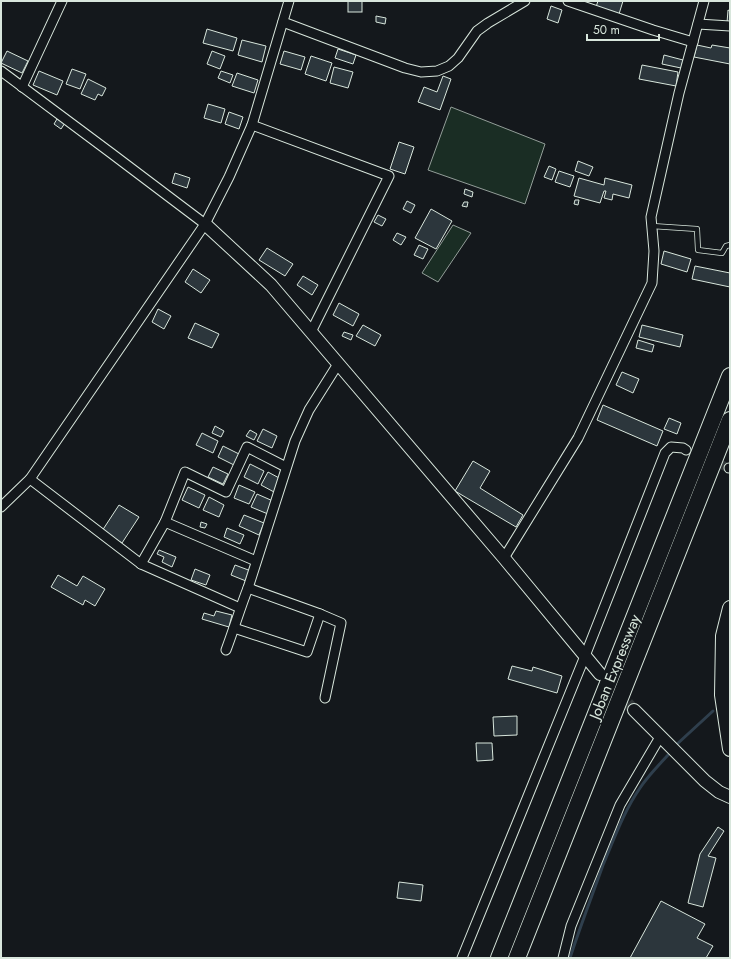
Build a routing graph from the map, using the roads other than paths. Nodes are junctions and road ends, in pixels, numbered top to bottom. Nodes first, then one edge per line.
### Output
1 (62, 1) edge
2 (289, 1) edge
3 (525, 1) edge
4 (568, 1) edge
5 (704, 1) edge
6 (283, 22) junction
7 (698, 24) junction
8 (730, 26) edge
9 (693, 42) junction
10 (1, 71) edge
11 (22, 87) junction
12 (252, 125) junction
13 (205, 224) junction
14 (652, 226) junction
15 (730, 245) edge
16 (311, 332) junction
17 (338, 364) junction
18 (730, 376) edge
19 (730, 420) edge
20 (686, 450) dead end
21 (286, 467) junction
22 (30, 480) junction
23 (1, 507) edge
24 (165, 522) junction
25 (504, 558) junction
26 (256, 562) junction
27 (141, 564) junction
28 (248, 588) junction
29 (240, 608) junction
30 (730, 608) edge
31 (320, 614) junction
32 (234, 628) junction
33 (226, 650) dead end
34 (586, 656) junction
35 (600, 674) tunnel mouth
36 (325, 698) dead end
37 (634, 710) tunnel mouth
38 (660, 737) junction
39 (730, 749) edge
40 (730, 797) edge
41 (462, 958) edge
42 (499, 958) edge
43 (517, 958) edge
44 (563, 958) edge

1 - 11 street
2 - 6 street
3 - 6 street
4 - 9 street
5 - 7 street
6 - 12 street
7 - 8 street
7 - 9 street
9 - 14 street
10 - 11 street
11 - 13 street
12 - 13 street
12 - 16 street
13 - 16 street
13 - 22 street
14 - 15 lane
14 - 25 street
16 - 17 street
17 - 21 street
17 - 25 street
18 - 42 highway, Joban Expressway
19 - 43 highway, Joban Expressway
20 - 34 street
21 - 24 street
21 - 26 street
22 - 23 street
22 - 27 street
24 - 26 street
24 - 27 street
25 - 34 street
26 - 28 street
27 - 29 street
28 - 29 street
28 - 31 street
29 - 32 street
30 - 39 main road
31 - 32 street
31 - 36 street
32 - 33 street
34 - 35 street
34 - 41 street
37 - 38 street
38 - 40 street
38 - 44 street

